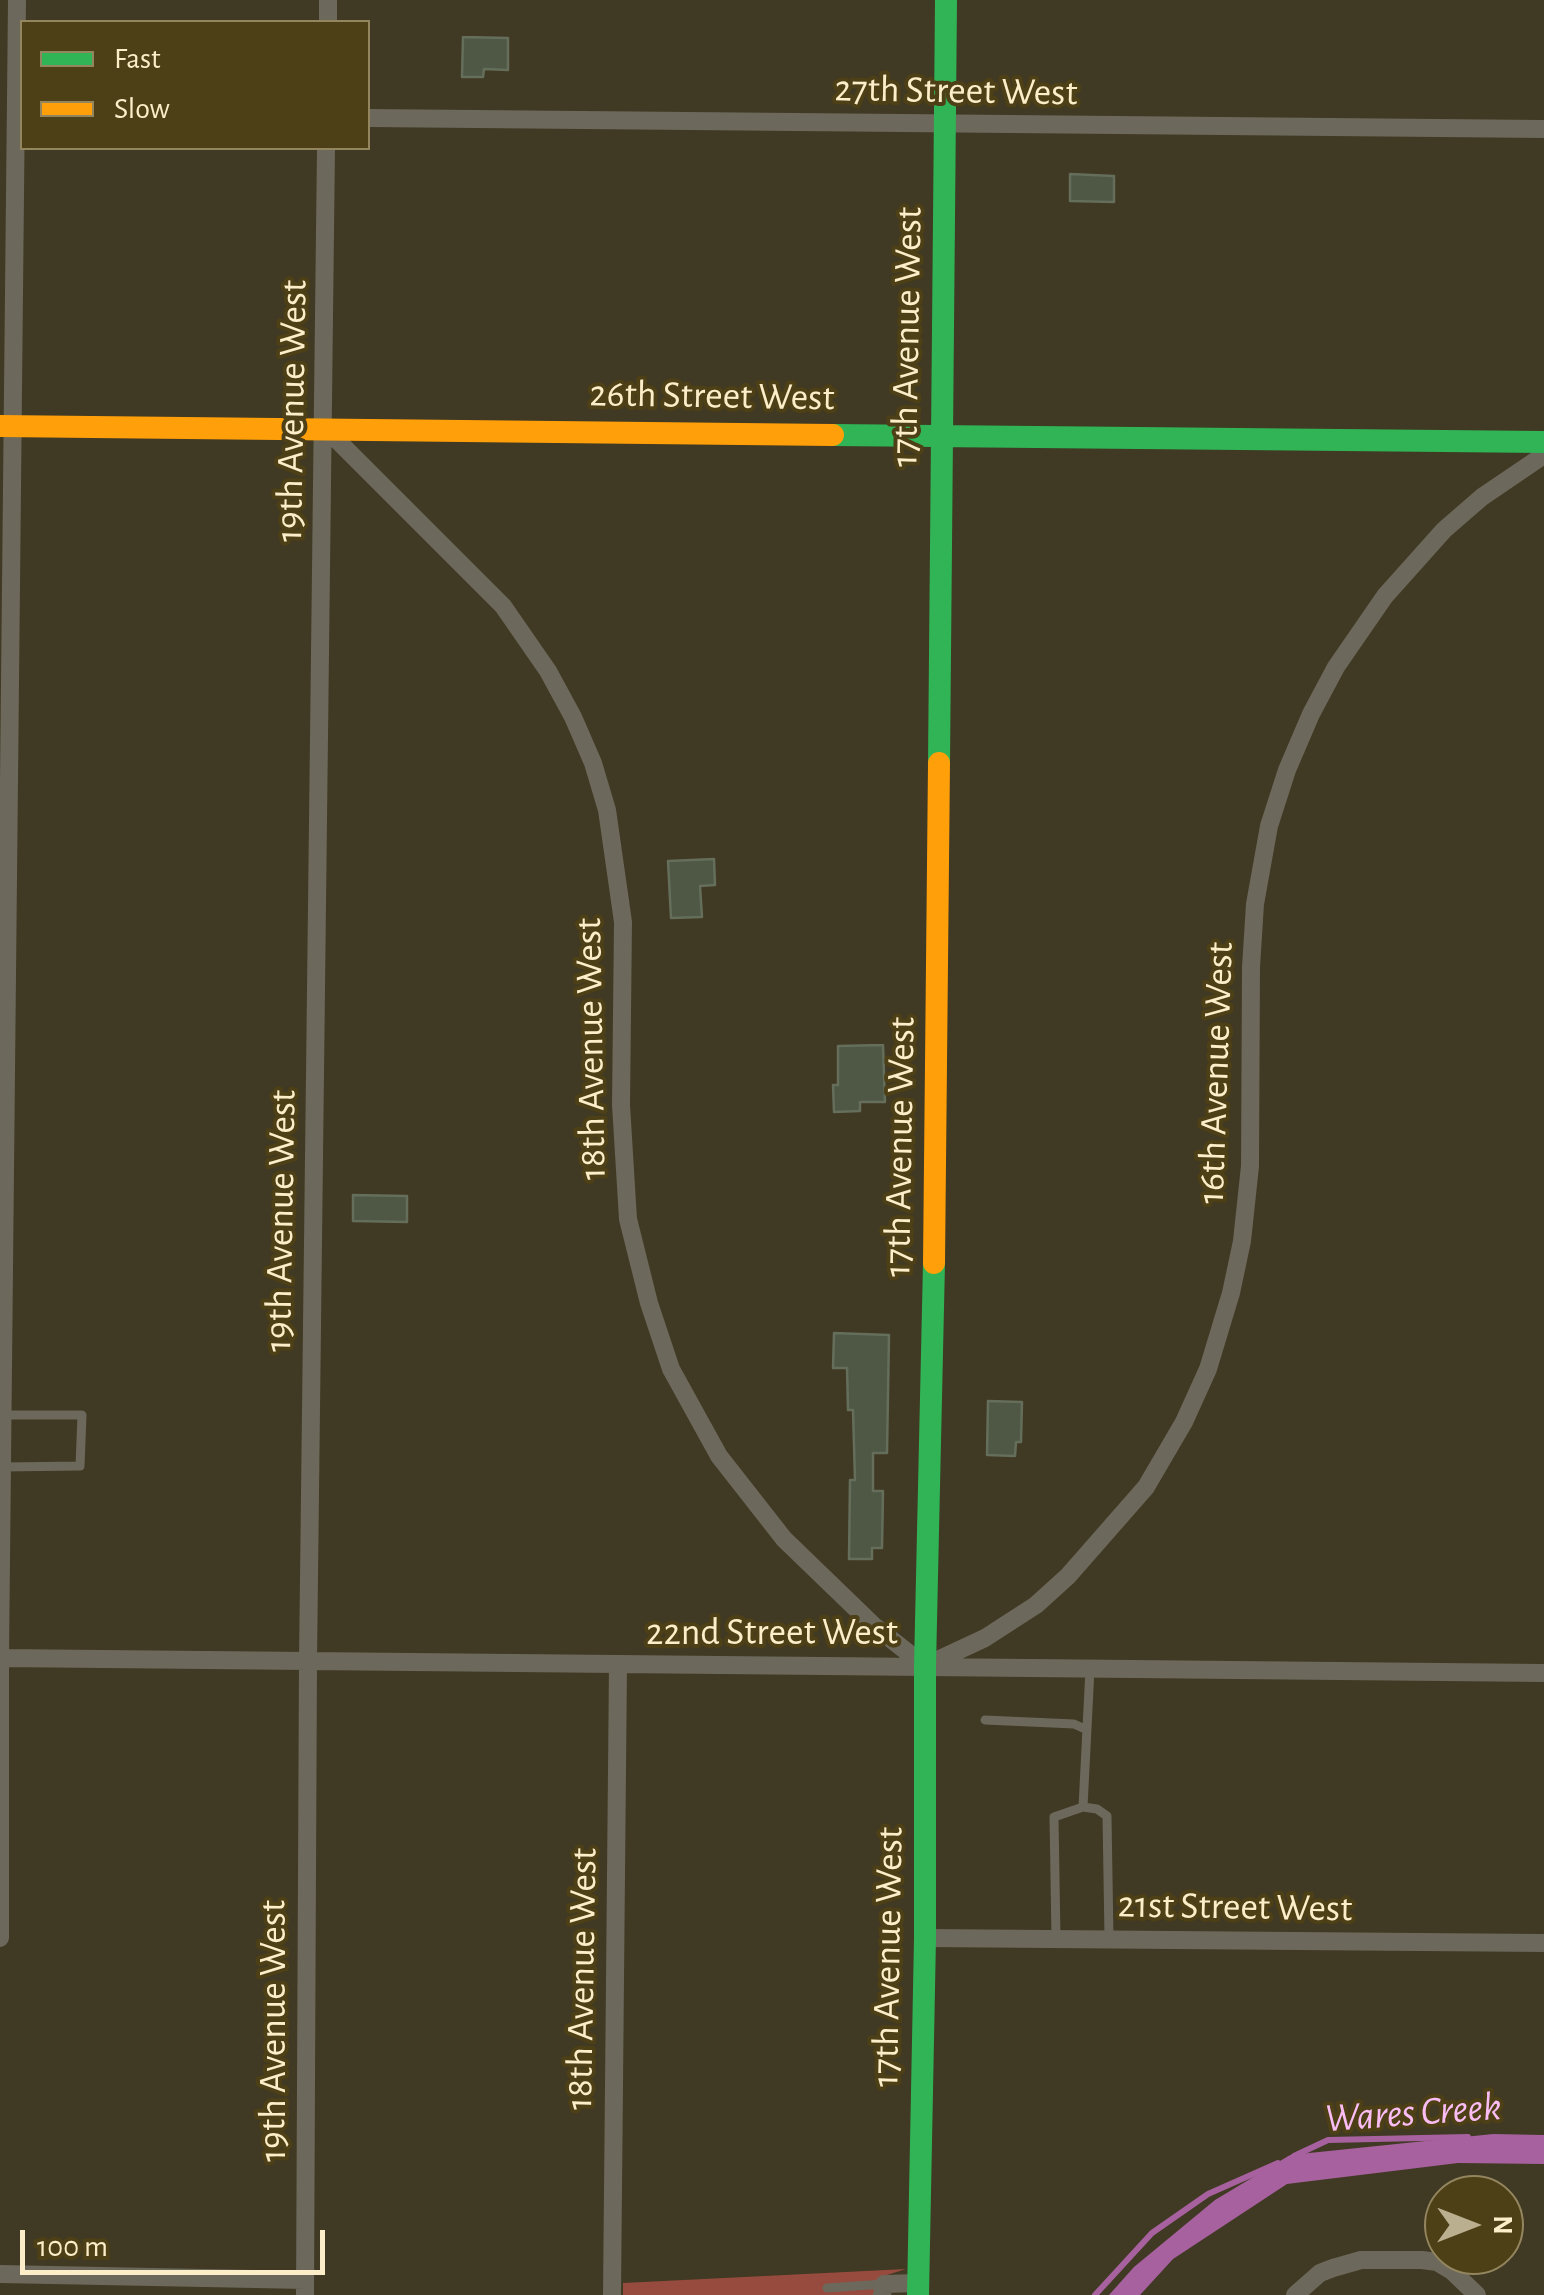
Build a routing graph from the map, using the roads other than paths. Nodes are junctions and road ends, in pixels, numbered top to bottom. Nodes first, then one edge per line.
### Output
1 (17, 0) edge
2 (946, 0) edge
3 (13, 113) edge
4 (370, 118) edge
5 (944, 123) junction
6 (1544, 129) edge
7 (326, 150) edge
8 (6, 426) edge
9 (324, 427) junction
10 (940, 434) junction
11 (1544, 442) edge
12 (1544, 455) edge
13 (3, 1414) junction
14 (2, 1467) edge
15 (0, 1657) edge
16 (308, 1660) junction
17 (618, 1664) junction
18 (0, 1666) edge
19 (925, 1666) junction
20 (1090, 1669) junction
21 (1544, 1672) edge
22 (984, 1720) dead end
23 (1085, 1729) junction
24 (1083, 1807) junction
25 (0, 1904) edge
26 (0, 1938) edge
27 (924, 1938) junction
28 (1109, 1938) junction
29 (1056, 1939) junction
30 (1544, 1943) edge
31 (0, 2274) edge
32 (305, 2287) edge
33 (828, 2288) dead end
34 (918, 2289) edge
35 (883, 2290) edge
36 (612, 2295) edge
37 (1296, 2295) edge
38 (1477, 2295) edge

1 - 3 street
2 - 5 street, 17th Avenue West
3 - 8 street
4 - 5 street, 27th Street West
5 - 6 street, 27th Street West
5 - 10 street, 17th Avenue West
7 - 9 street, 19th Avenue West
8 - 9 street, 26th Street West
8 - 13 street
9 - 10 street, 26th Street West
9 - 16 street, 19th Avenue West
9 - 19 street, 18th Avenue West
10 - 11 street, 26th Street West
10 - 19 street, 17th Avenue West
12 - 19 street, 16th Avenue West
13 - 14 street
13 - 14 lane
14 - 15 street
15 - 16 street, 22nd Street West
16 - 17 street, 22nd Street West
16 - 32 street, 19th Avenue West
17 - 19 street, 22nd Street West
17 - 36 street, 18th Avenue West
18 - 25 street
19 - 20 street, 22nd Street West
19 - 27 street, 17th Avenue West
20 - 21 street, 22nd Street West
20 - 23 lane
22 - 23 lane
23 - 24 lane
24 - 28 lane
24 - 29 lane
25 - 26 street
27 - 29 street, 21st Street West
27 - 34 street, 17th Avenue West
28 - 29 street, 21st Street West
28 - 30 street, 21st Street West
31 - 32 street
33 - 35 lane
34 - 35 street
37 - 38 street

